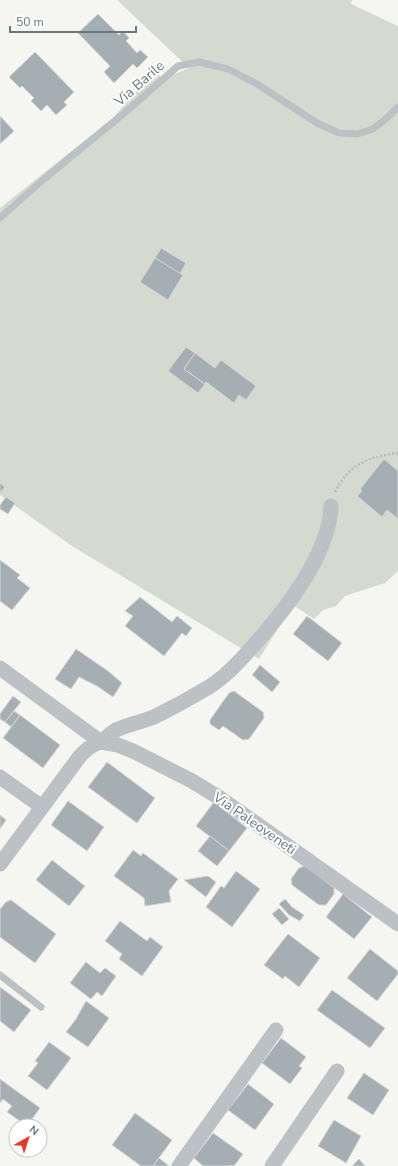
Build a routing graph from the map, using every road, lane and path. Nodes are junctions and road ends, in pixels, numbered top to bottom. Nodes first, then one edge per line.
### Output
1 (398, 107) edge
2 (0, 218) edge
3 (398, 454) edge
4 (331, 506) joint
5 (0, 668) edge
6 (101, 742) junction
7 (0, 777) edge
8 (42, 807) junction
9 (0, 864) edge
10 (398, 924) edge
11 (0, 975) edge
12 (41, 1007) dead end
13 (276, 1030) dead end
14 (338, 1071) dead end
15 (179, 1166) edge
16 (272, 1166) edge

1 - 2 lane, Via Barile
3 - 4 path
4 - 6 street
5 - 6 street
6 - 8 street
6 - 10 street, Via Paleoveneti
7 - 8 street
8 - 9 street
11 - 12 lane
13 - 15 street
14 - 16 street

